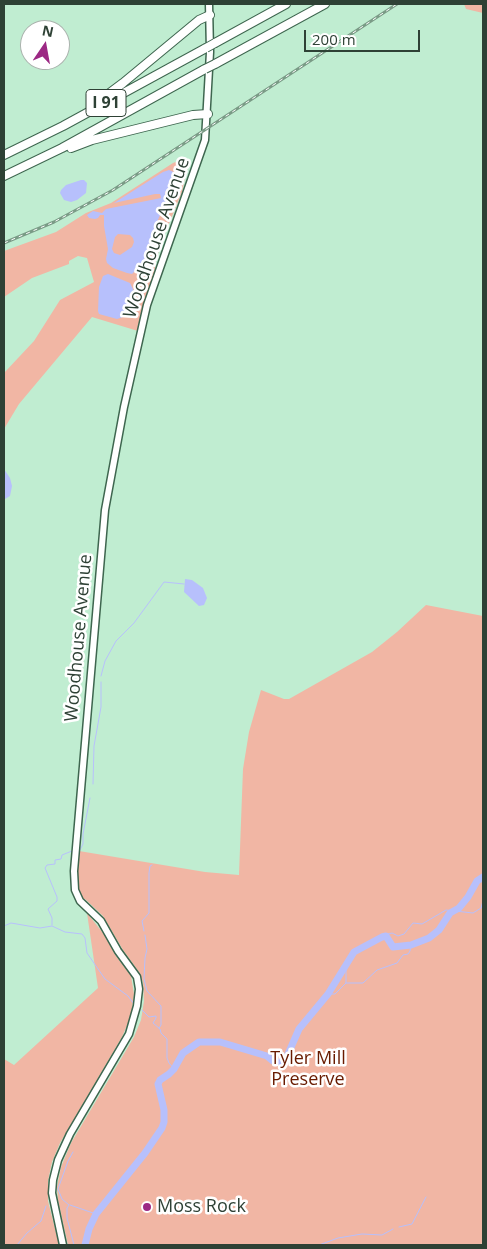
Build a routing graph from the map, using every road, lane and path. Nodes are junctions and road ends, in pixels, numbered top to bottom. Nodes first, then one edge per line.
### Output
1 (209, 4) edge
2 (286, 4) edge
3 (325, 4) edge
4 (210, 15) junction
5 (208, 114) junction
6 (70, 122) junction
7 (48, 155) junction
8 (4, 156) edge
9 (4, 176) edge
10 (63, 1245) edge

1 - 4 main road, Woodhouse Avenue
2 - 6 highway, I 91, bridge
3 - 7 highway, I 91, bridge
4 - 5 main road, Woodhouse Avenue
4 - 6 highway
5 - 7 highway
5 - 10 main road, Woodhouse Avenue
6 - 8 highway, I 91
7 - 9 highway, I 91

